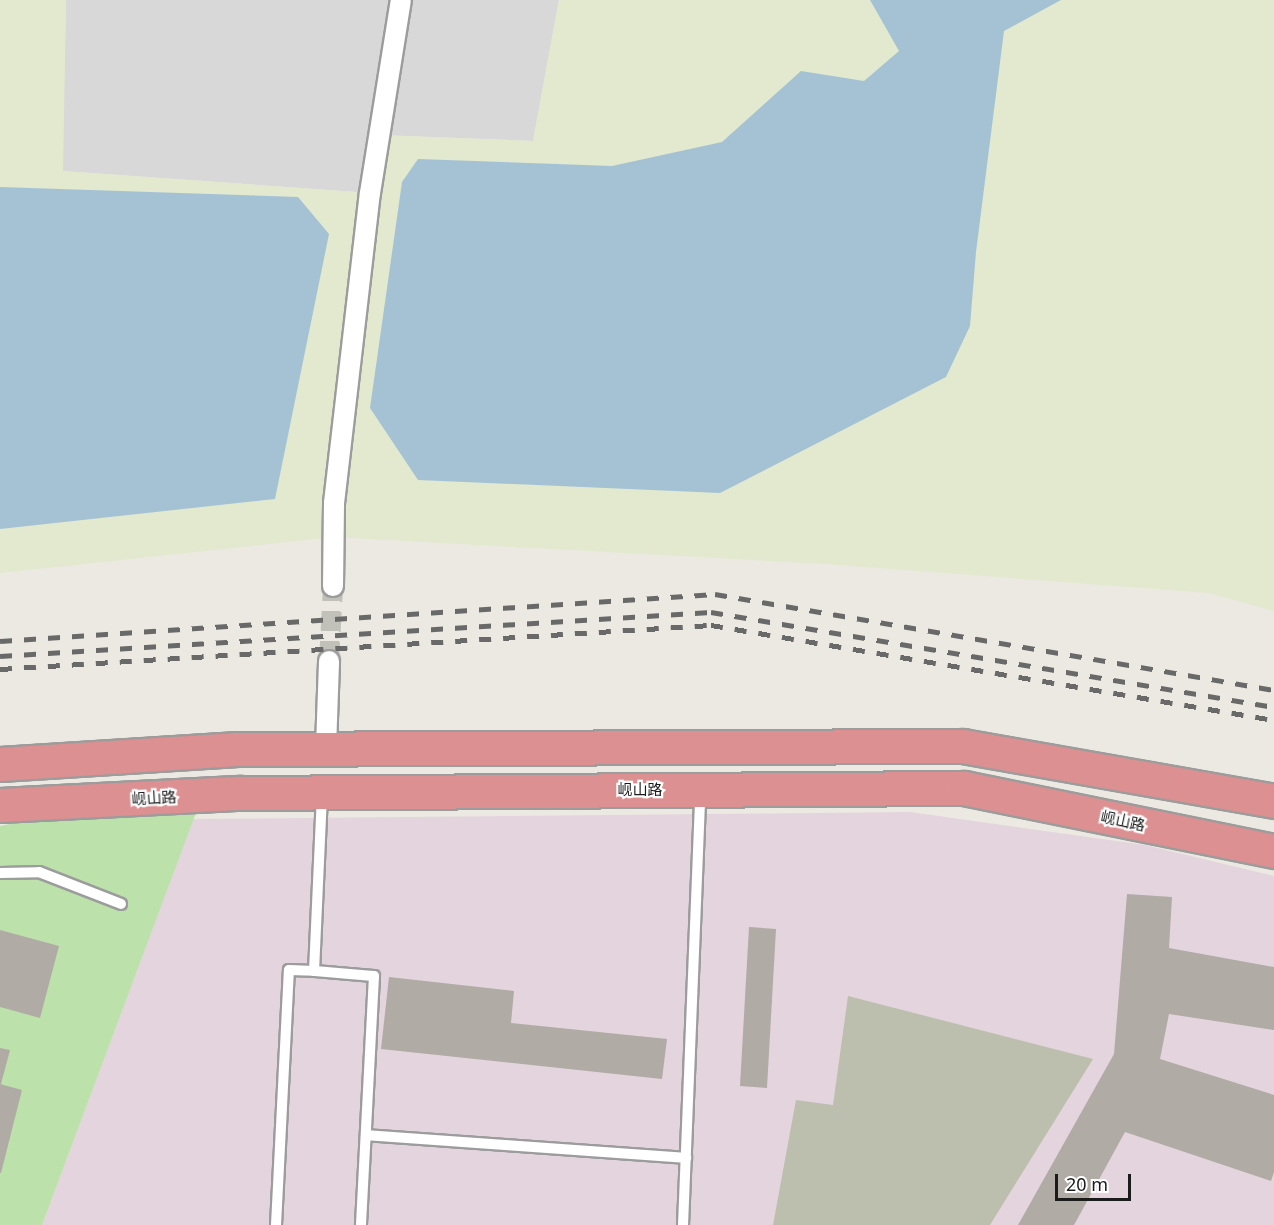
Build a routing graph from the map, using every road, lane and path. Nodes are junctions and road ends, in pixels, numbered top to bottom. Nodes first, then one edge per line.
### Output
1 (401, 0) edge
2 (333, 586) tunnel mouth
3 (330, 661) tunnel mouth
4 (326, 748) junction
5 (0, 764) edge
6 (700, 790) junction
7 (322, 793) junction
8 (1274, 801) edge
9 (0, 806) edge
10 (1274, 851) edge
11 (0, 873) edge
12 (120, 904) dead end
13 (314, 971) junction
14 (366, 1135) junction
15 (686, 1158) junction
16 (276, 1225) edge
17 (361, 1225) edge
18 (683, 1225) edge

1 - 2 street
3 - 4 street
4 - 5 highway
4 - 8 highway
6 - 7 highway, 岘山路
6 - 10 highway, 岘山路
6 - 15 lane
7 - 9 highway, 岘山路
7 - 13 lane
11 - 12 lane
13 - 14 lane
13 - 16 lane
14 - 15 lane
14 - 17 lane
15 - 18 lane

